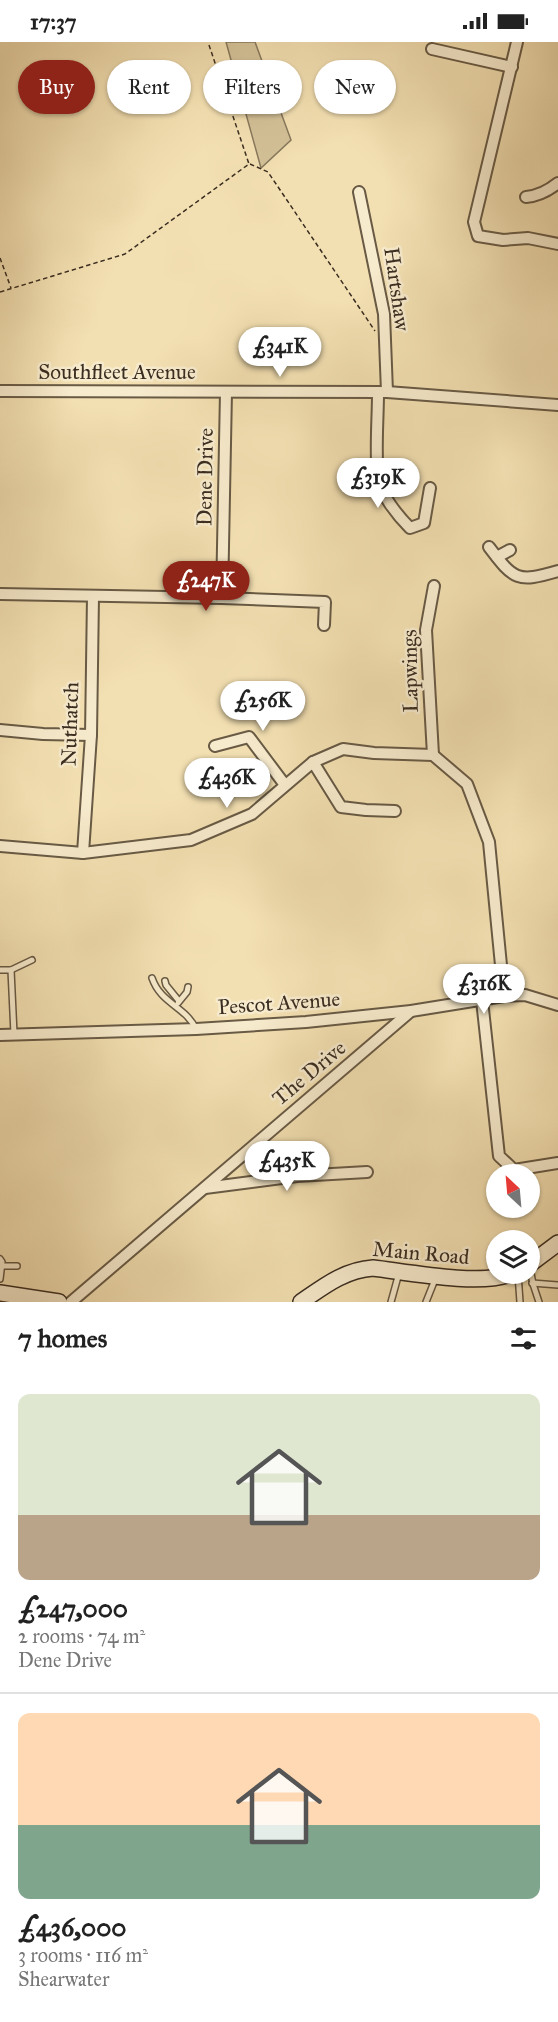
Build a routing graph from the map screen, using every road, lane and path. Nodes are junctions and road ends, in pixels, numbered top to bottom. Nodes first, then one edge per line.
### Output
1 (208, 42) edge
2 (517, 42) edge
3 (432, 49) dead end
4 (512, 67) junction
5 (249, 164) junction
6 (558, 183) edge
7 (359, 192) dead end
8 (526, 198) dead end
9 (558, 244) edge
10 (0, 258) edge
11 (12, 288) junction
12 (0, 291) edge
13 (385, 347) junction
14 (0, 391) edge
15 (226, 392) junction
16 (382, 392) junction
17 (558, 405) edge
18 (430, 488) dead end
19 (489, 547) dead end
20 (510, 550) dead end
21 (497, 557) junction
22 (558, 570) edge
23 (434, 586) dead end
24 (0, 594) edge
25 (93, 596) junction
26 (222, 598) junction
27 (324, 625) dead end
28 (0, 730) edge
29 (91, 735) junction
30 (215, 746) dead end
31 (433, 755) junction
32 (313, 762) junction
33 (285, 784) junction
34 (395, 811) dead end
35 (0, 846) edge
36 (83, 853) junction
37 (32, 960) dead end
38 (0, 970) edge
39 (11, 970) junction
40 (152, 978) dead end
41 (165, 981) dead end
42 (188, 987) dead end
43 (504, 996) junction
44 (482, 1000) junction
45 (177, 1004) junction
46 (558, 1005) edge
47 (411, 1011) junction
48 (196, 1029) junction
49 (14, 1034) junction
50 (0, 1035) edge
51 (558, 1162) edge
52 (367, 1172) dead end
53 (205, 1188) junction
54 (558, 1243) edge
55 (540, 1256) edge
56 (1, 1262) edge
57 (17, 1266) dead end
58 (399, 1271) junction
59 (436, 1275) junction
60 (0, 1278) edge
61 (486, 1279) edge
62 (519, 1284) edge
63 (532, 1284) edge
64 (540, 1284) edge
65 (558, 1286) edge
66 (0, 1293) edge
67 (59, 1302) edge
68 (71, 1302) edge
69 (301, 1302) edge
70 (391, 1302) edge
71 (426, 1302) edge
72 (520, 1302) edge
73 (539, 1302) edge

1 - 5 path
2 - 4 street
3 - 4 street
4 - 9 street
5 - 11 path
5 - 13 path
6 - 8 street
7 - 13 street, Hartshaw
10 - 11 path
11 - 12 path
13 - 16 street, Hartshaw
14 - 15 street, Southfleet Avenue
15 - 16 street, Southfleet Avenue
15 - 26 street, Dene Drive
16 - 17 street, Southfleet Avenue
16 - 18 street, Hartshaw
19 - 21 street
20 - 21 street
21 - 22 street
23 - 31 street, Lapwings
24 - 25 street
25 - 26 street
25 - 29 street, Nuthatch
26 - 27 street
28 - 29 street
29 - 36 street, Nuthatch
30 - 33 street
31 - 32 street
31 - 43 street
32 - 33 street
32 - 34 street
33 - 36 street
35 - 36 street
37 - 39 lane
38 - 39 lane
39 - 49 lane
40 - 45 lane
41 - 45 lane
42 - 45 lane
43 - 44 street, Pescot Avenue
43 - 46 street, Pescot Avenue
44 - 47 street, Pescot Avenue
44 - 51 street
45 - 48 lane
47 - 48 street, Pescot Avenue
47 - 53 street, The Drive
48 - 49 street, Pescot Avenue
49 - 50 street, Pescot Avenue
52 - 53 street
53 - 68 street, The Drive
54 - 55 main road
56 - 57 lane
56 - 60 lane
58 - 59 main road, Main Road
58 - 69 main road, Main Road
58 - 70 lane
59 - 61 main road, Main Road
59 - 71 lane
62 - 72 lane
63 - 73 lane
64 - 65 lane
66 - 67 main road

